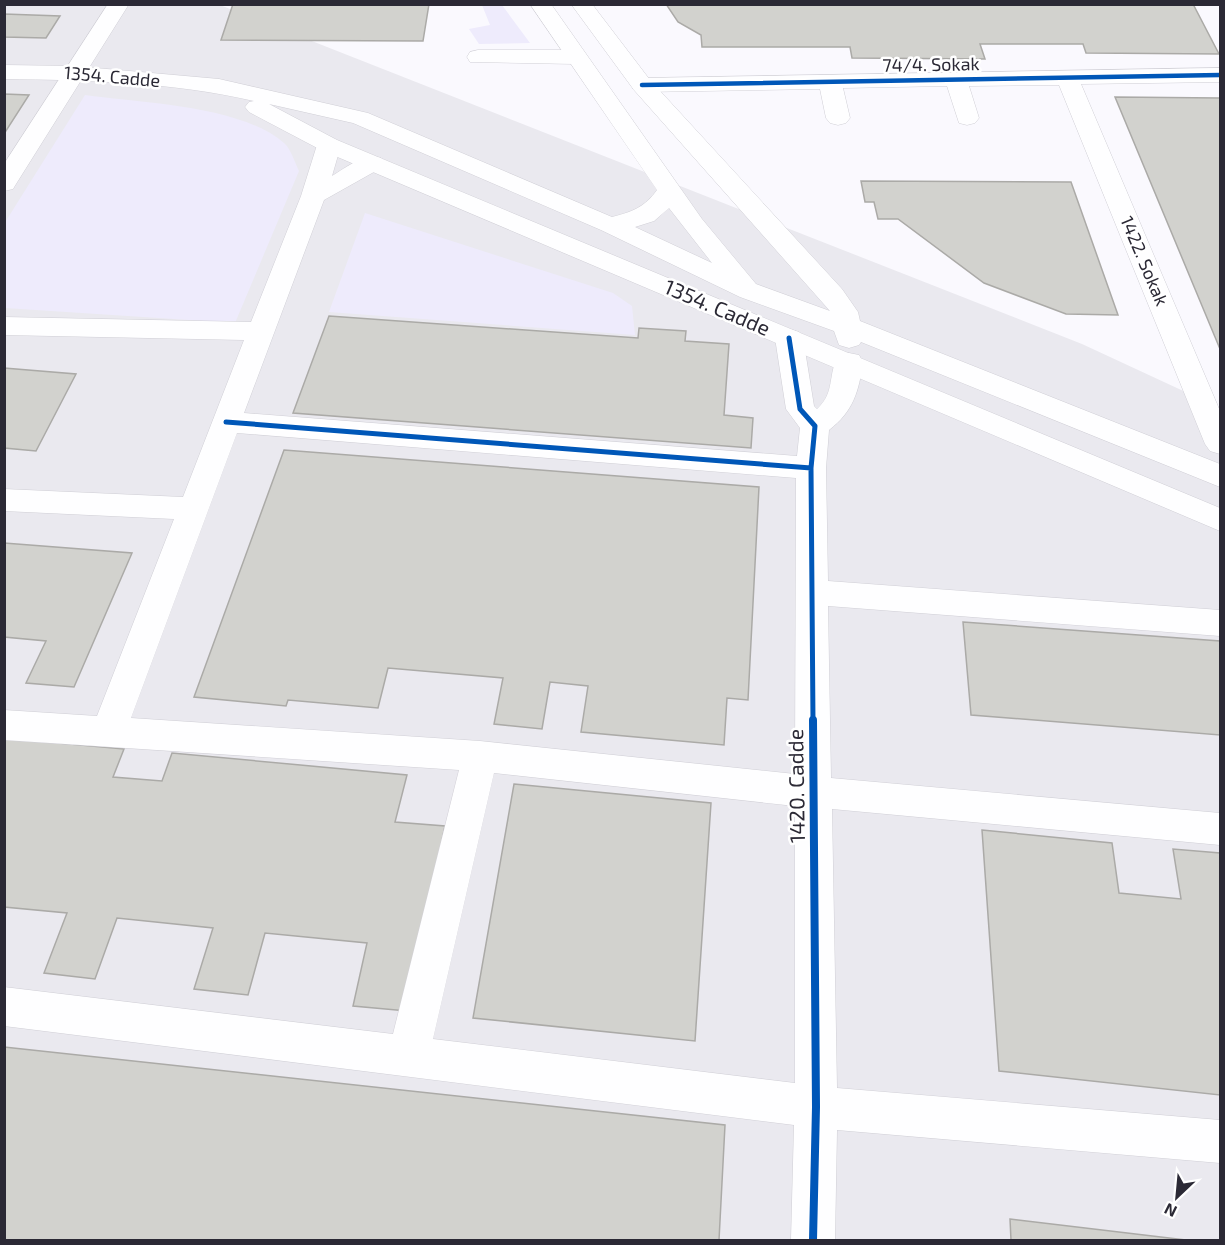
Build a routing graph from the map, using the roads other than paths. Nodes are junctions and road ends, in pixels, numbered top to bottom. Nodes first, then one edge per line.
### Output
1 (119, 4) edge
2 (540, 4) edge
3 (581, 4) edge
4 (478, 57) dead end
5 (575, 57) junction
6 (4, 72) edge
7 (73, 73) junction
8 (1221, 75) edge
9 (1067, 77) junction
10 (956, 79) junction
11 (830, 81) junction
12 (642, 85) junction
13 (219, 86) junction
14 (360, 118) junction
15 (837, 118) dead end
16 (967, 118) dead end
17 (402, 135) junction
18 (329, 145) junction
19 (372, 163) junction
20 (4, 184) edge
21 (669, 190) junction
22 (313, 196) junction
23 (610, 225) junction
24 (749, 291) junction
25 (4, 326) edge
26 (849, 327) junction
27 (262, 331) junction
28 (789, 338) junction
29 (849, 363) junction
30 (226, 422) junction
31 (815, 426) junction
32 (1221, 444) edge
33 (811, 468) junction
34 (1221, 476) edge
35 (4, 500) edge
36 (193, 509) junction
37 (1221, 520) edge
38 (812, 592) junction
39 (1221, 623) edge
40 (4, 725) edge
41 (108, 732) junction
42 (480, 756) junction
43 (813, 792) junction
44 (1221, 829) edge
45 (4, 1006) edge
46 (408, 1056) junction
47 (816, 1107) junction
48 (1221, 1142) edge
49 (813, 1240) edge

1 - 7 main road
2 - 5 main road
3 - 12 main road
4 - 5 main road
5 - 21 main road
6 - 7 main road, 1354. Cadde
7 - 13 main road, 1354. Cadde
7 - 20 main road
8 - 9 main road, 74/4. Sokak
9 - 10 main road, 74/4. Sokak
9 - 32 main road, 1422. Sokak
10 - 11 main road, 74/4. Sokak
10 - 16 main road
11 - 12 main road, 74/4. Sokak
11 - 15 main road
12 - 26 main road
13 - 14 main road, 1354. Cadde
13 - 18 main road, 1354. Cadde
14 - 17 main road, 1354. Cadde
14 - 18 main road
17 - 19 main road
17 - 23 main road, 1354. Cadde
18 - 19 main road, 1354. Cadde
18 - 22 main road
19 - 22 main road
19 - 28 main road, 1354. Cadde
21 - 23 main road
21 - 24 main road
22 - 27 main road
23 - 24 main road, 1354. Cadde
24 - 26 main road, 1354. Cadde
24 - 28 main road
25 - 27 main road
26 - 29 main road
26 - 34 main road, 1354. Cadde
27 - 30 main road
28 - 29 main road, 1354. Cadde
28 - 31 main road
29 - 31 main road
29 - 37 main road, 1354. Cadde
30 - 33 main road
30 - 36 main road
31 - 33 main road, 1420. Cadde
33 - 38 main road, 1420. Cadde
35 - 36 main road
36 - 41 main road
38 - 39 main road
38 - 43 main road, 1420. Cadde
40 - 41 main road
41 - 42 main road
42 - 43 main road
42 - 46 main road
43 - 44 main road
43 - 47 main road, 1420. Cadde
45 - 46 main road
46 - 47 main road
47 - 48 main road
47 - 49 main road, 1420. Cadde

